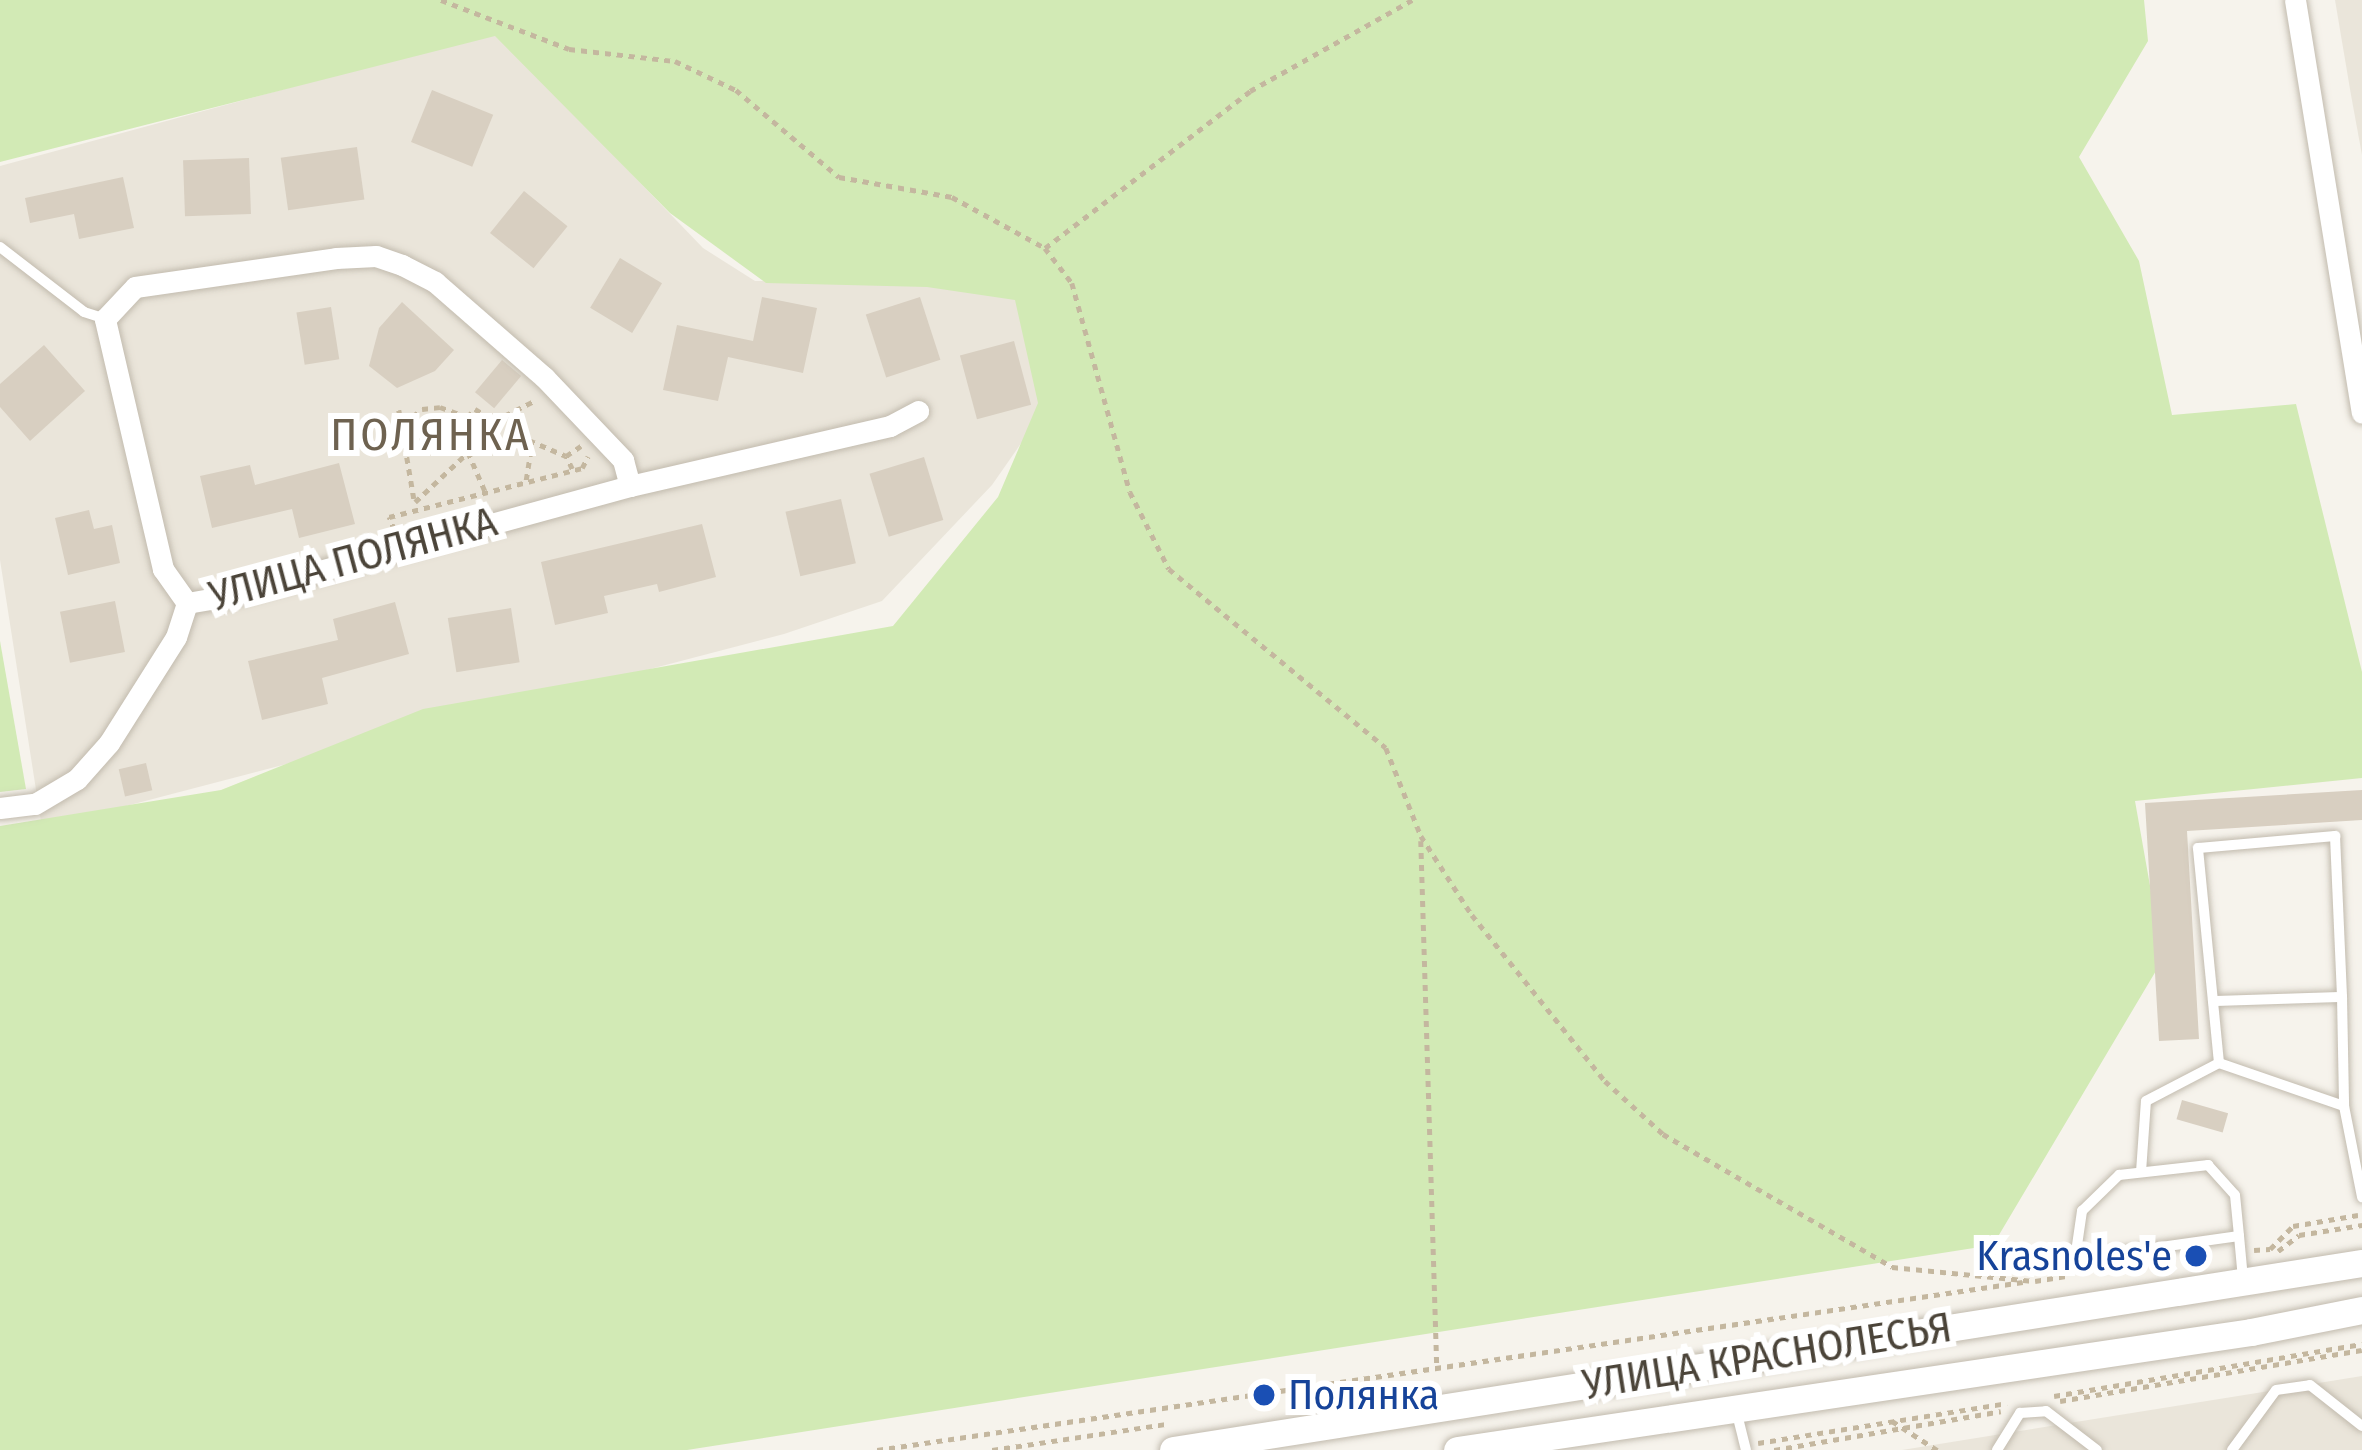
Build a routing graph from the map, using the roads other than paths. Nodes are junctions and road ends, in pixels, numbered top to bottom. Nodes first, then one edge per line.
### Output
1 (2295, 0) edge
2 (0, 247) edge
3 (105, 319) junction
4 (918, 411) dead end
5 (2362, 413) edge
6 (630, 486) junction
7 (187, 603) junction
8 (0, 808) edge
9 (2342, 997) junction
10 (2212, 1000) junction
11 (2219, 1063) junction
12 (2344, 1106) junction
13 (2141, 1172) junction
14 (2362, 1197) edge
15 (2239, 1236) junction
16 (2362, 1263) edge
17 (2243, 1282) junction
18 (2362, 1310) edge
19 (2251, 1333) junction
20 (1736, 1410) junction
21 (2362, 1426) edge
22 (1173, 1450) edge
23 (1456, 1450) edge
24 (1746, 1450) edge
25 (1996, 1450) edge
26 (2097, 1450) edge
27 (2232, 1450) edge

1 - 5 street
2 - 3 lane
3 - 6 street
3 - 7 street
4 - 6 street, УЛИЦА ПОЛЯНКА
6 - 7 street, УЛИЦА ПОЛЯНКА
7 - 8 street, УЛИЦА ПОЛЯНКА
9 - 10 lane
9 - 10 lane
9 - 12 lane
10 - 11 lane
11 - 12 lane
11 - 13 lane
12 - 14 lane
13 - 15 lane
13 - 15 lane
15 - 17 lane
16 - 17 street, УЛИЦА КРАСНОЛЕСЬЯ
17 - 19 street
17 - 22 street, УЛИЦА КРАСНОЛЕСЬЯ
18 - 19 street, УЛИЦА КРАСНОЛЕСЬЯ
19 - 20 street, УЛИЦА КРАСНОЛЕСЬЯ
20 - 23 street, УЛИЦА КРАСНОЛЕСЬЯ
20 - 24 lane
21 - 27 lane
25 - 26 lane

